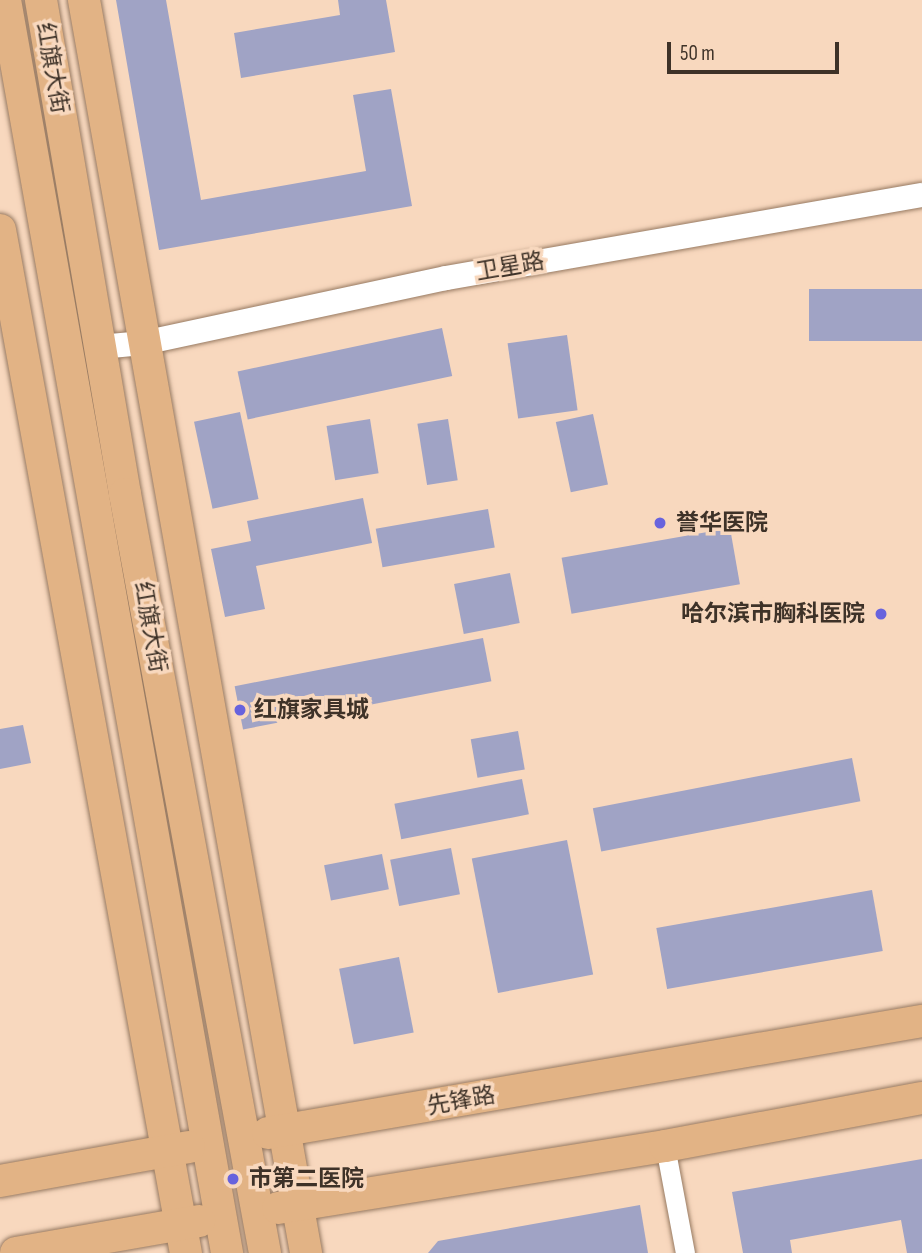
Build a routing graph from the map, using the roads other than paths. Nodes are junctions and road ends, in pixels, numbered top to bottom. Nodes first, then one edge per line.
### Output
1 (5, 0) edge
2 (41, 0) edge
3 (84, 0) edge
4 (922, 195) edge
5 (0, 230) edge
6 (143, 343) junction
7 (100, 347) junction
8 (922, 1021) edge
9 (922, 1098) edge
10 (286, 1131) junction
11 (244, 1136) junction
12 (207, 1143) junction
13 (665, 1146) junction
14 (169, 1151) junction
15 (0, 1181) edge
16 (297, 1204) junction
17 (258, 1212) junction
18 (220, 1218) junction
19 (184, 1238) edge
20 (16, 1253) edge
21 (227, 1253) edge
22 (265, 1253) edge
23 (306, 1253) edge
24 (685, 1253) edge

1 - 12 main road, 红旗大街
2 - 7 main road, 红旗大街
3 - 6 main road, 红旗大街
4 - 6 street, 卫星路
5 - 14 main road
6 - 7 street, 卫星路
6 - 10 main road, 红旗大街
7 - 11 main road, 红旗大街
8 - 10 main road, 先锋路
9 - 13 main road
10 - 11 main road, 先锋路
10 - 16 main road, 红旗大街
11 - 12 main road, 先锋路
11 - 17 main road, 红旗大街
12 - 14 main road, 先锋路
12 - 18 main road, 红旗大街
13 - 16 main road
13 - 24 street
14 - 15 main road, 先锋路
14 - 19 main road
16 - 17 main road
16 - 23 main road, 红旗大街
17 - 18 main road
17 - 22 main road, 红旗大街
18 - 19 main road
18 - 21 main road, 红旗大街
19 - 20 main road

